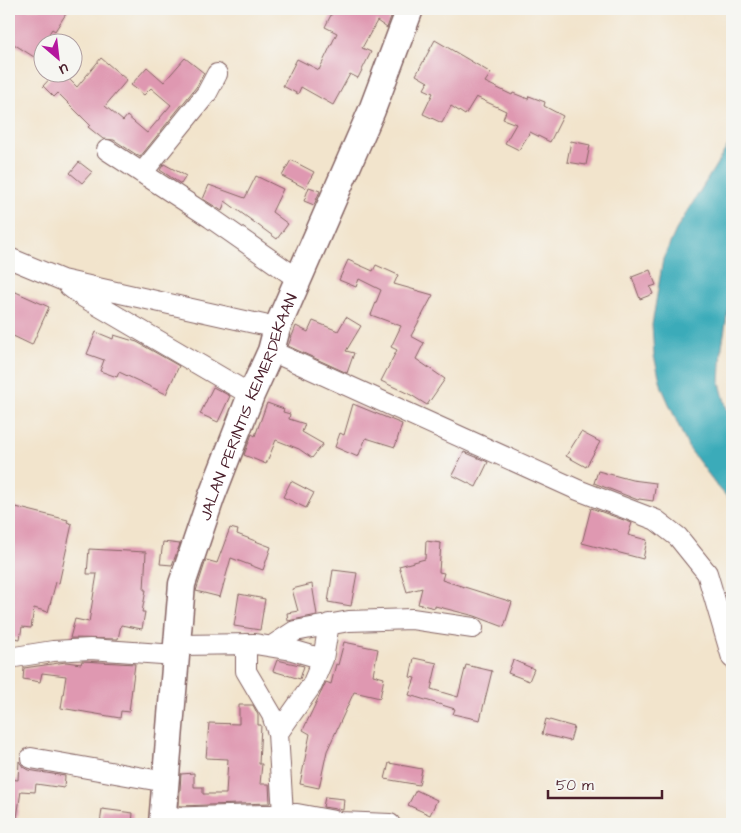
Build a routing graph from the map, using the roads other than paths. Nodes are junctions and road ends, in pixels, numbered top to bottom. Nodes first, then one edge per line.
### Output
1 (410, 9) edge
2 (217, 74) dead end
3 (107, 150) dead end
4 (142, 173) junction
5 (9, 258) edge
6 (298, 279) junction
7 (62, 280) junction
8 (274, 339) junction
9 (251, 395) junction
10 (329, 624) junction
11 (473, 628) dead end
12 (246, 644) junction
13 (272, 646) junction
14 (177, 650) junction
15 (15, 657) dead end
16 (323, 658) junction
17 (732, 658) edge
18 (278, 733) junction
19 (31, 758) dead end
20 (166, 782) junction
21 (283, 814) junction
22 (162, 821) edge
23 (354, 824) edge
24 (390, 824) edge

1 - 6 main road, JALAN PERINTIS KEMERDEKAAN
2 - 4 street
3 - 4 street
4 - 6 street
5 - 7 street
6 - 8 main road, JALAN PERINTIS KEMERDEKAAN
7 - 8 street
7 - 9 street
8 - 9 main road, JALAN PERINTIS KEMERDEKAAN
8 - 17 street
9 - 14 main road, JALAN PERINTIS KEMERDEKAAN
10 - 11 street
10 - 13 street
10 - 16 street
12 - 13 street
12 - 14 street
12 - 18 street
13 - 16 street
14 - 15 street
14 - 20 main road, JALAN PERINTIS KEMERDEKAAN
16 - 18 street
18 - 21 street
19 - 20 street
20 - 22 main road, JALAN PERINTIS KEMERDEKAAN
21 - 22 street
21 - 23 street
23 - 24 street

